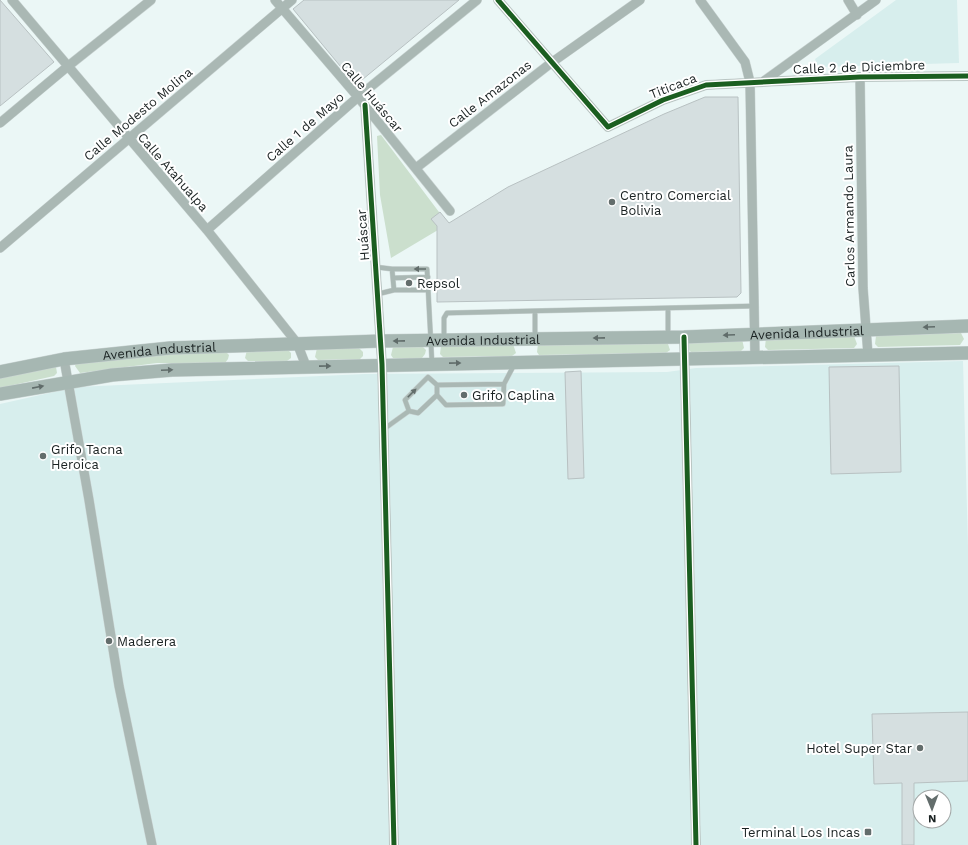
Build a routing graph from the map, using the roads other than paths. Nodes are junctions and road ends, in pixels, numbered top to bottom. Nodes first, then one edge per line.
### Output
1 (12, 0) edge
2 (151, 0) edge
3 (274, 0) edge
4 (292, 0) edge
5 (477, 0) edge
6 (498, 0) edge
7 (640, 0) edge
8 (700, 0) edge
9 (848, 0) edge
10 (876, 0) edge
11 (282, 8) junction
12 (857, 15) junction
13 (551, 63) junction
14 (67, 67) junction
15 (968, 76) edge
16 (860, 77) junction
17 (764, 81) junction
18 (750, 82) junction
19 (358, 97) junction
20 (365, 105) junction
21 (0, 123) edge
22 (129, 140) junction
23 (416, 168) junction
24 (450, 211) dead end
25 (207, 230) junction
26 (1, 246) edge
27 (376, 267) junction
28 (392, 269) junction
29 (428, 277) junction
30 (393, 278) junction
31 (394, 290) junction
32 (428, 290) junction
33 (378, 294) junction
34 (754, 306) junction
35 (668, 308) junction
36 (535, 311) junction
37 (968, 326) edge
38 (867, 330) junction
39 (755, 334) junction
40 (684, 336) junction
41 (668, 337) junction
42 (530, 339) junction
43 (438, 340) junction
44 (381, 341) junction
45 (298, 343) junction
46 (238, 345) junction
47 (968, 353) edge
48 (868, 355) junction
49 (755, 357) junction
50 (64, 358) junction
51 (683, 358) junction
52 (520, 362) junction
53 (432, 363) junction
54 (382, 364) junction
55 (306, 366) junction
56 (238, 368) junction
57 (0, 372) edge
58 (67, 381) junction
59 (504, 384) junction
60 (437, 385) junction
61 (0, 394) edge
62 (437, 395) junction
63 (409, 411) junction
64 (384, 429) junction
65 (152, 845) edge
66 (394, 845) edge
67 (696, 845) edge

1 - 14 street, Calle Atahualpa
2 - 14 street
3 - 11 street, Calle Huáscar
4 - 11 street, Calle Modesto Molina
5 - 19 street, Calle 1 de Mayo
6 - 13 street
7 - 13 street, Calle Amazonas
8 - 18 street
9 - 12 street
10 - 12 street
11 - 19 street, Calle Huáscar
11 - 22 street, Calle Modesto Molina
12 - 17 street
13 - 18 street, Titicaca
13 - 23 street, Calle Amazonas
14 - 21 street
14 - 22 street, Calle Atahualpa
15 - 16 street, Calle 2 de Diciembre
16 - 17 street, Calle 2 de Diciembre
16 - 38 street, Carlos Armando Laura
17 - 18 street, Calle 2 de Diciembre
18 - 34 street
19 - 20 street, Calle Huáscar
19 - 25 street, Calle 1 de Mayo
20 - 23 street, Calle Huáscar
20 - 27 street, Huáscar
22 - 25 street, Calle Atahualpa
22 - 26 street, Calle Modesto Molina
23 - 24 street, Calle Huáscar
25 - 45 street, Calle Atahualpa
27 - 28 lane
27 - 33 street, Huáscar
29 -> 28 lane
28 - 30 lane
29 - 30 lane
29 - 32 lane
30 - 31 lane
31 - 32 lane
31 - 33 lane
32 - 43 lane
33 - 44 street, Huáscar
34 - 35 lane
34 - 39 street
35 - 36 lane
35 - 41 lane
36 - 42 lane
36 - 43 lane
37 -> 38 main road, Avenida Industrial
38 - 39 main road, Avenida Industrial
38 - 48 street, Carlos Armando Laura
39 -> 40 main road, Avenida Industrial
39 - 49 street
40 - 41 main road, Avenida Industrial
40 - 51 street
41 -> 42 main road, Avenida Industrial
42 - 43 main road, Avenida Industrial
42 - 52 main road
43 -> 44 main road, Avenida Industrial
43 - 53 lane
44 - 45 main road, Avenida Industrial
44 - 54 street, Huáscar
45 - 46 main road, Avenida Industrial
45 - 55 street, Calle Atahualpa
46 - 50 main road, Avenida Industrial
46 - 56 main road
47 - 48 main road, Avenida Industrial
48 - 49 main road, Avenida Industrial
49 - 51 main road, Avenida Industrial
50 - 57 main road, Avenida Industrial
50 - 58 street
51 - 52 main road, Avenida Industrial
51 - 67 street
53 -> 52 main road, Avenida Industrial
52 - 59 lane
53 - 54 main road, Avenida Industrial
55 -> 54 main road, Avenida Industrial
54 - 64 street, Huáscar
55 - 56 main road, Avenida Industrial
58 -> 56 main road, Avenida Industrial
61 -> 58 main road, Avenida Industrial
58 - 65 street
59 - 60 lane
59 - 62 lane
60 - 62 lane
63 -> 60 lane
62 - 63 lane
63 - 64 lane
64 - 66 street, Huáscar

